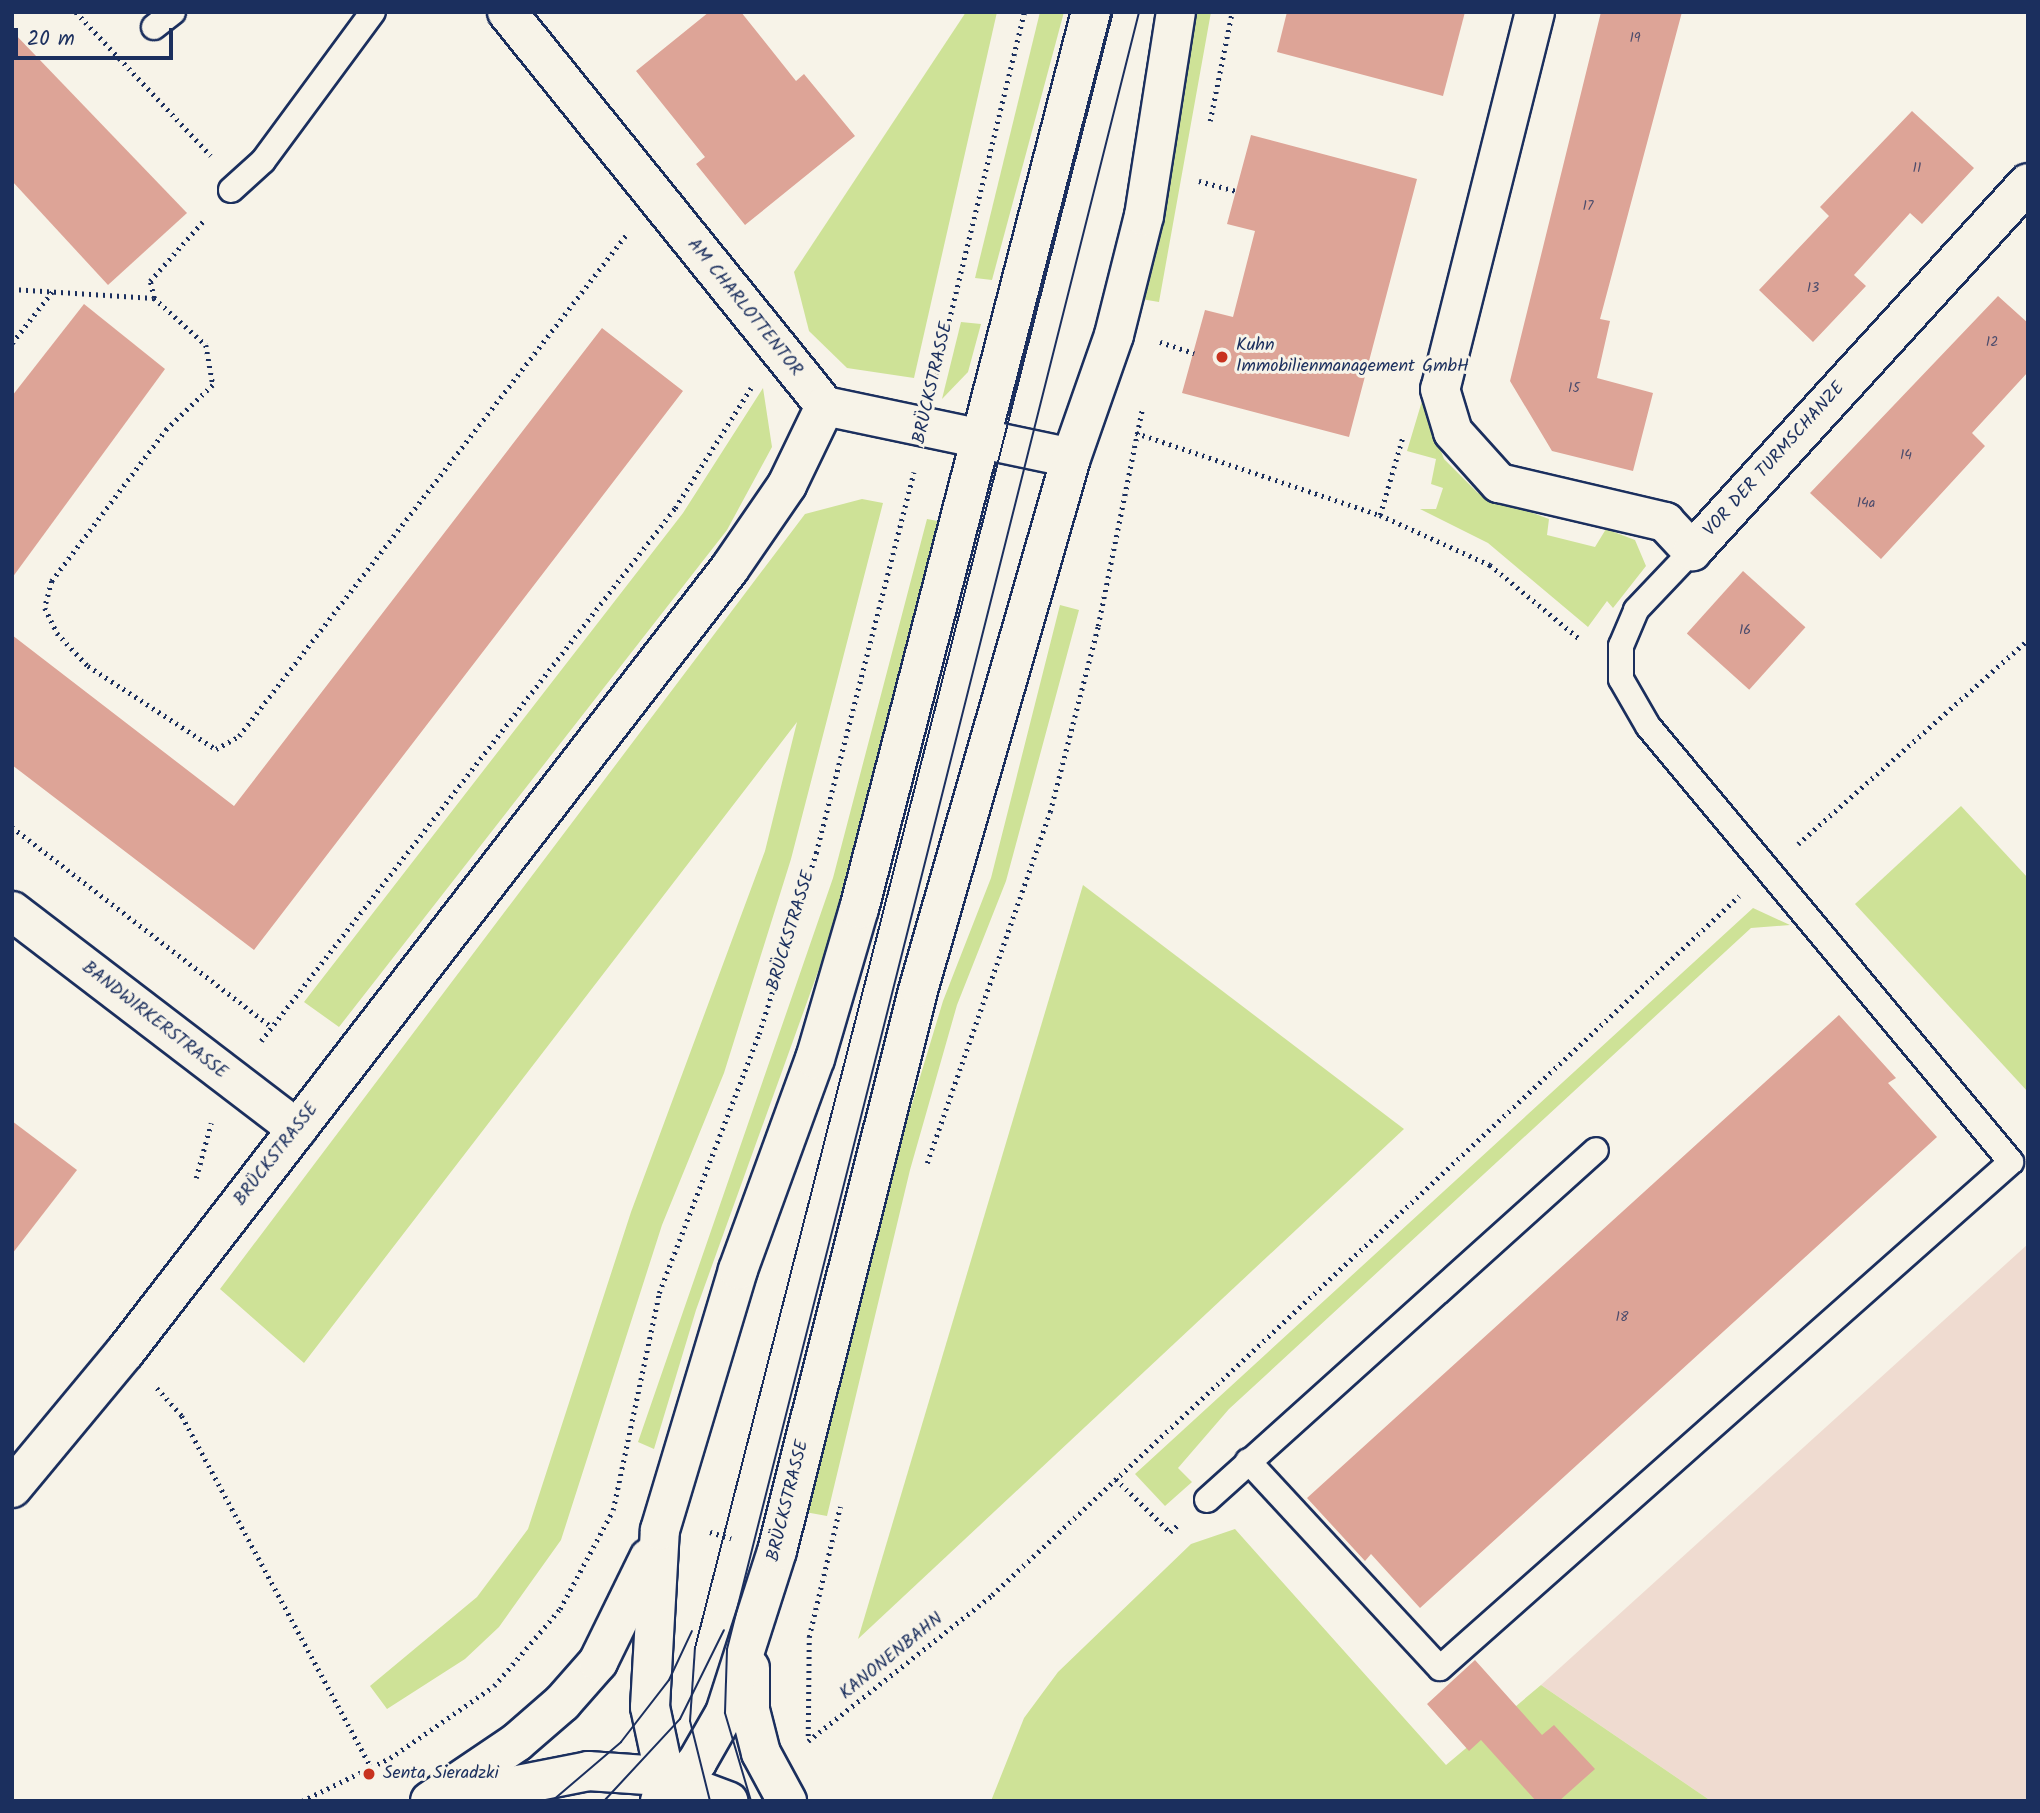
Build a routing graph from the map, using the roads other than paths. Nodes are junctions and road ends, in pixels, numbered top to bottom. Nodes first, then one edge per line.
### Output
1 (373, 12) edge
2 (507, 12) edge
3 (1091, 12) edge
4 (1176, 12) edge
5 (1535, 12) edge
6 (2028, 183) edge
7 (231, 190) road end
8 (825, 406) junction
9 (984, 438) junction
10 (1070, 458) junction
11 (1692, 551) junction
12 (12, 911) edge
13 (297, 1129) junction
14 (1596, 1150) dead end
15 (1248, 1461) junction
16 (12, 1488) edge
17 (1207, 1500) road end
18 (662, 1525) junction
19 (751, 1642) junction
20 (668, 1791) edge
21 (430, 1801) edge
22 (439, 1801) edge
23 (728, 1801) edge
24 (787, 1801) edge

1 - 7 lane
2 - 8 main road, AM CHARLOTTENTOR
3 - 9 main road
4 - 10 main road, BRÜCKSTRASSE
5 - 11 main road, VOR DER TURMSCHANZE
6 - 11 main road, VOR DER TURMSCHANZE
8 - 9 main road
8 - 13 main road, BRÜCKSTRASSE
9 - 10 main road
9 - 18 main road
10 - 19 main road, BRÜCKSTRASSE
11 - 15 lane
12 - 13 main road, BANDWIRKERSTRASSE
13 - 16 main road, BRÜCKSTRASSE
14 - 15 lane
15 - 17 lane
18 - 20 main road
18 - 21 main road
19 - 20 main road, BRÜCKSTRASSE
19 - 24 main road
20 - 22 main road
20 - 23 main road

